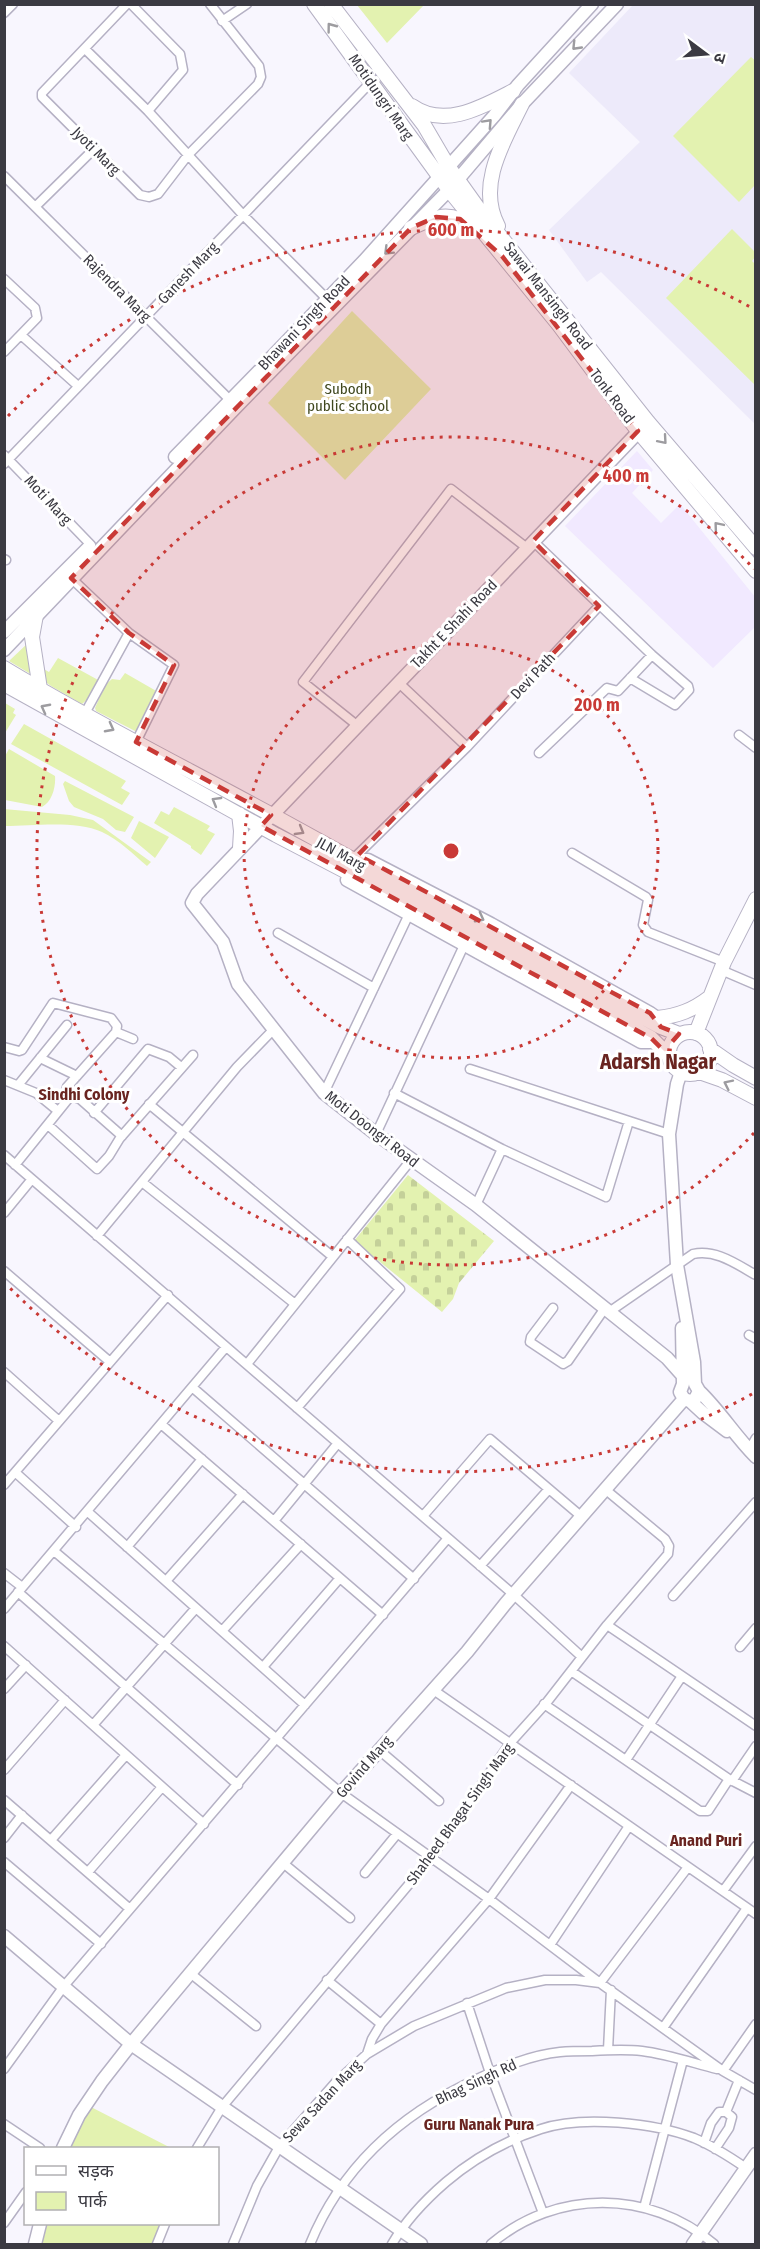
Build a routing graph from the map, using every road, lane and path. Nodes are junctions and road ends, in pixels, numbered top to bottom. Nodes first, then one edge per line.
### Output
1 (13, 4) edge
2 (129, 4) edge
3 (210, 4) edge
4 (247, 4) edge
5 (314, 4) edge
6 (331, 4) edge
7 (592, 4) edge
8 (617, 4) edge
9 (4, 13) edge
10 (222, 21) junction
11 (85, 49) junction
12 (371, 82) junction
13 (513, 91) junction
14 (400, 97) junction
15 (522, 104) junction
16 (148, 111) junction
17 (94, 149) junction
18 (188, 155) junction
19 (443, 171) junction
20 (4, 176) edge
21 (454, 185) junction
22 (36, 206) junction
23 (243, 215) junction
24 (411, 228) junction
25 (506, 252) junction
26 (4, 279) edge
27 (327, 299) junction
28 (146, 317) junction
29 (21, 335) junction
30 (4, 352) edge
31 (78, 386) junction
32 (230, 400) junction
33 (643, 426) junction
34 (6, 460) edge
35 (91, 545) junction
36 (530, 545) junction
37 (756, 548) edge
38 (756, 571) edge
39 (71, 578) junction
40 (599, 606) junction
41 (36, 615) junction
42 (4, 632) edge
43 (129, 633) junction
44 (4, 650) edge
45 (652, 655) junction
46 (4, 668) edge
47 (630, 678) junction
48 (399, 682) junction
49 (4, 684) edge
50 (40, 690) junction
51 (4, 693) edge
52 (22, 695) junction
53 (84, 715) junction
54 (358, 726) junction
55 (739, 735) dead end
56 (136, 742) junction
57 (467, 747) junction
58 (756, 748) edge
59 (539, 753) dead end
60 (239, 814) junction
61 (271, 815) junction
62 (265, 828) junction
63 (240, 848) junction
64 (572, 853) dead end
65 (352, 860) junction
66 (756, 899) edge
67 (411, 910) junction
68 (278, 933) dead end
69 (466, 940) junction
70 (723, 966) junction
71 (756, 985) edge
72 (374, 988) junction
73 (711, 996) junction
74 (659, 1023) junction
75 (67, 1025) dead end
76 (273, 1030) junction
77 (116, 1032) junction
78 (696, 1033) junction
79 (679, 1034) junction
80 (133, 1039) dead end
81 (4, 1047) edge
82 (710, 1048) junction
83 (193, 1055) dead end
84 (669, 1056) junction
85 (40, 1058) junction
86 (182, 1067) junction
87 (470, 1069) dead end
88 (681, 1072) junction
89 (699, 1072) junction
90 (77, 1076) junction
91 (756, 1078) edge
92 (4, 1080) edge
93 (19, 1084) junction
94 (324, 1093) junction
95 (394, 1093) junction
96 (74, 1097) junction
97 (756, 1098) edge
98 (149, 1104) junction
99 (58, 1112) junction
100 (94, 1113) junction
101 (629, 1121) junction
102 (48, 1125) junction
103 (182, 1133) junction
104 (376, 1134) junction
105 (669, 1134) junction
106 (122, 1136) junction
107 (502, 1149) junction
108 (4, 1155) edge
109 (411, 1160) junction
110 (15, 1165) junction
111 (32, 1179) junction
112 (142, 1182) junction
113 (476, 1205) junction
114 (4, 1213) edge
115 (98, 1236) junction
116 (347, 1239) junction
117 (333, 1257) junction
118 (678, 1265) junction
119 (4, 1271) edge
120 (756, 1275) edge
121 (168, 1295) junction
122 (295, 1304) junction
123 (553, 1308) dead end
124 (607, 1310) junction
125 (226, 1347) junction
126 (109, 1361) junction
127 (247, 1364) junction
128 (4, 1372) edge
129 (690, 1384) junction
130 (192, 1387) junction
131 (687, 1400) junction
132 (297, 1408) junction
133 (59, 1421) junction
134 (161, 1424) junction
135 (738, 1438) junction
136 (756, 1438) edge
137 (338, 1443) junction
138 (752, 1454) edge
139 (202, 1459) junction
140 (16, 1473) junction
141 (304, 1484) junction
142 (4, 1485) edge
143 (549, 1489) junction
144 (606, 1490) junction
145 (243, 1494) junction
146 (756, 1502) edge
147 (88, 1512) junction
148 (423, 1516) junction
149 (582, 1517) junction
150 (274, 1521) junction
151 (76, 1527) junction
152 (448, 1538) junction
153 (301, 1544) junction
154 (127, 1547) junction
155 (54, 1551) junction
156 (480, 1566) junction
157 (4, 1573) edge
158 (340, 1578) junction
159 (414, 1579) junction
160 (166, 1581) junction
161 (20, 1590) junction
162 (514, 1595) junction
163 (673, 1596) dead end
164 (4, 1608) edge
165 (196, 1608) junction
166 (383, 1615) junction
167 (607, 1625) junction
168 (756, 1628) edge
169 (222, 1631) junction
170 (164, 1645) junction
171 (4, 1646) edge
172 (740, 1647) dead end
173 (582, 1658) junction
174 (26, 1665) junction
175 (263, 1667) junction
176 (571, 1671) junction
177 (682, 1676) junction
178 (128, 1688) junction
179 (4, 1689) edge
180 (432, 1689) junction
181 (65, 1700) junction
182 (544, 1704) junction
183 (305, 1705) junction
184 (93, 1725) junction
185 (650, 1725) junction
186 (756, 1726) edge
187 (274, 1739) junction
188 (510, 1743) junction
189 (756, 1746) edge
190 (379, 1750) junction
191 (126, 1755) junction
192 (626, 1760) junction
193 (4, 1770) edge
194 (731, 1780) junction
195 (237, 1785) junction
196 (571, 1785) junction
197 (162, 1787) junction
198 (341, 1793) junction
199 (756, 1793) edge
200 (4, 1800) edge
201 (439, 1801) dead end
202 (22, 1815) junction
203 (204, 1824) junction
204 (629, 1826) junction
205 (397, 1834) junction
206 (4, 1838) edge
207 (51, 1840) junction
208 (756, 1846) edge
209 (431, 1858) junction
210 (4, 1862) edge
211 (283, 1863) junction
212 (688, 1867) junction
213 (88, 1872) junction
214 (365, 1873) dead end
215 (723, 1891) junction
216 (489, 1899) junction
217 (747, 1908) junction
218 (130, 1909) junction
219 (756, 1914) edge
220 (350, 1918) dead end
221 (6, 1939) edge
222 (101, 1944) junction
223 (550, 1945) junction
224 (190, 1973) junction
225 (327, 1980) junction
226 (600, 1983) junction
227 (64, 1986) junction
228 (610, 1990) junction
229 (467, 2003) junction
230 (381, 2024) junction
231 (756, 2025) edge
232 (256, 2026) dead end
233 (663, 2028) junction
234 (131, 2044) junction
235 (608, 2050) junction
236 (367, 2054) junction
237 (683, 2060) junction
238 (4, 2069) edge
239 (723, 2071) junction
240 (490, 2073) junction
241 (739, 2080) junction
242 (756, 2090) edge
243 (222, 2107) junction
244 (726, 2112) junction
245 (4, 2124) edge
246 (664, 2131) junction
247 (516, 2140) junction
248 (704, 2143) junction
249 (279, 2146) junction
250 (38, 2147) edge
251 (63, 2147) edge
252 (198, 2147) edge
253 (715, 2149) junction
254 (756, 2154) edge
255 (746, 2168) junction
256 (340, 2189) junction
257 (24, 2195) edge
258 (644, 2208) junction
259 (543, 2213) junction
260 (4, 2223) edge
261 (40, 2225) edge
262 (164, 2225) edge
263 (400, 2230) junction
264 (700, 2234) junction
265 (35, 2244) edge
266 (157, 2244) edge
267 (233, 2244) edge
268 (310, 2244) edge
269 (392, 2244) edge
270 (421, 2244) edge
271 (490, 2244) edge
272 (693, 2244) edge
273 (716, 2244) edge

1 - 9 street
2 - 11 street
2 - 16 street
3 - 10 street
4 - 10 street
12 -> 5 main road, Motidungri Marg
6 - 14 main road
7 - 13 street, Bhawani Singh Road
8 -> 15 street, Bhawani Singh Road
10 - 18 street
11 - 16 street
11 - 17 street, Jyoti Marg
12 - 19 main road, Motidungri Marg
12 - 23 street, Ganesh Marg
13 - 14 main road
19 -> 13 street, Bhawani Singh Road
14 - 19 main road
15 - 21 street, Bhawani Singh Road
15 - 25 main road
16 - 18 street
17 - 18 street, Jyoti Marg
17 - 22 street
18 - 23 street
19 - 21 main road, Motidungri Marg
19 - 27 street, Bhawani Singh Road
20 - 22 street, Rajendra Marg
21 - 24 street, Bhawani Singh Road
21 - 25 main road, Sawai Mansingh Road
22 - 28 street, Rajendra Marg
23 - 27 street
23 - 28 street, Ganesh Marg
24 - 25 main road
24 -> 39 street, Bhawani Singh Road
25 - 33 main road, Sawai Mansingh Road
26 - 29 street
27 - 32 street, Bhawani Singh Road
28 - 31 street, Ganesh Marg
28 - 32 street, Rajendra Marg
29 - 30 street
29 - 31 street
31 - 34 street, Ganesh Marg
32 - 35 street, Bhawani Singh Road
33 - 36 street, Takht E Shahi Road
33 -> 37 main road, Sawai Mansingh Road
38 -> 33 main road, Tonk Road
34 - 35 street, Moti Marg
35 - 42 street, Bhawani Singh Road
36 - 40 street
36 - 48 street, Takht E Shahi Road
36 - 54 street
39 - 41 street, Bhawani Singh Road
39 - 43 street
40 - 45 street
40 - 57 street, Devi Path
41 - 44 street, Bhawani Singh Road
41 - 50 main road
43 - 53 street
43 - 56 street
45 - 47 street
45 - 47 street
46 - 50 main road, JLN Marg
47 - 59 street
48 - 54 street, Takht E Shahi Road
48 - 57 street
49 - 52 main road, JLN Marg
50 - 53 main road, JLN Marg
51 - 52 main road
60 -> 52 main road, JLN Marg
53 -> 56 main road, JLN Marg
54 - 61 street, Takht E Shahi Road
55 - 58 street
56 - 61 main road, JLN Marg
57 - 65 street, Devi Path
60 - 62 main road, JLN Marg
60 - 63 main road
61 - 62 street, Takht E Shahi Road
61 -> 65 main road, JLN Marg
62 - 63 street, Moti Doongri Road
62 - 67 main road, JLN Marg
63 - 76 street, Moti Doongri Road
64 - 70 street
65 -> 74 main road, JLN Marg
66 - 70 main road
67 - 69 main road, JLN Marg
67 - 72 street
68 - 72 street
69 - 84 main road, JLN Marg
69 - 95 street
70 - 71 street
70 - 73 main road
72 - 94 street
73 - 74 main road
73 - 78 main road
74 - 79 main road, JLN Marg
75 - 85 street
76 - 94 street, Moti Doongri Road
76 - 103 street
77 - 80 street
77 - 81 street
77 - 90 street
78 - 79 main road
78 - 82 main road
79 - 84 main road
82 - 89 main road
82 - 91 main road
83 - 86 street
84 - 88 main road
85 - 90 street
85 - 93 street
86 - 98 street
86 - 100 street
87 - 101 street
88 - 89 main road
88 - 105 street
97 -> 89 main road
90 - 96 street
92 - 93 street
93 - 99 street
94 - 104 street, Moti Doongri Road
95 - 104 street
95 - 107 street
96 - 99 street
96 - 100 street
98 - 103 street
98 - 106 street
99 - 102 street
100 - 106 street
101 - 105 street
101 - 107 street
102 - 106 street
102 - 110 street
103 - 112 street
103 - 117 street
104 - 109 street, Moti Doongri Road
105 - 118 street
107 - 113 street
108 - 110 street
109 - 113 street, Moti Doongri Road
109 - 116 street
110 - 111 street
111 - 114 street
111 - 115 street
112 - 115 street
112 - 122 street
113 - 124 street, Moti Doongri Road
115 - 121 street
116 - 117 street
116 - 132 street
117 - 122 street
118 - 120 street
118 - 124 street
118 - 129 street
119 - 126 street
121 - 125 street
121 - 126 street
122 - 127 street
123 - 124 street
124 - 129 street, Moti Doongri Road
125 - 127 street
125 - 130 street
126 - 133 street
127 - 132 street
128 - 133 street
129 - 131 street
129 - 135 street, Moti Doongri Road
130 - 134 street
130 - 141 street
131 - 135 street, Moti Doongri Road
131 - 144 street, Govind Marg
132 - 137 street
133 - 140 street
134 - 139 street
134 - 147 street
135 - 138 street, Moti Doongri Road
136 - 138 street
137 - 141 street
137 - 148 street
139 - 145 street
139 - 154 street
140 - 142 street
140 - 151 street
141 - 150 street
141 - 159 street
143 - 148 street
143 - 149 street
143 - 156 street
144 - 149 street, Govind Marg
144 - 167 street, Shaheed Bhagat Singh Marg
145 - 150 street
145 - 160 street
146 - 163 street
147 - 151 street
147 - 154 street
148 - 152 street
149 - 162 street, Govind Marg
150 - 153 street
151 - 155 street
152 - 156 street
152 - 159 street
153 - 158 street
153 - 169 street
154 - 160 street
155 - 161 street
155 - 170 street
156 - 162 street
157 - 161 street
158 - 166 street
158 - 175 street
159 - 166 street
160 - 165 street
161 - 164 street
161 - 178 street
162 - 173 street
162 - 180 street, Govind Marg
165 - 169 street
165 - 170 street
166 - 183 street
167 - 173 street, Shaheed Bhagat Singh Marg
167 - 177 street
168 - 172 street
169 - 175 street
170 - 178 street
170 - 187 street
171 - 174 street
173 - 176 street, Shaheed Bhagat Singh Marg
174 - 179 street
174 - 181 street
175 - 183 street
176 - 182 street, Shaheed Bhagat Singh Marg
176 - 185 street
177 - 185 street
177 - 186 street
178 - 184 street
178 - 195 street
180 - 188 street
180 - 190 street, Govind Marg
181 - 184 street
181 - 193 street
182 - 188 street, Shaheed Bhagat Singh Marg
182 - 192 street
183 - 187 street
184 - 191 street
185 - 192 street
185 - 194 street
187 - 195 street
187 - 198 street
188 - 196 street
188 - 209 street, Shaheed Bhagat Singh Marg
189 - 194 street
190 - 198 street, Govind Marg
190 - 201 street
191 - 197 street
191 - 207 street
192 - 194 street
194 - 199 street
195 - 203 street
196 - 204 street
196 - 216 street
197 - 203 street
197 - 213 street
198 - 205 street
198 - 211 street, Govind Marg
200 - 202 street
202 - 206 street
202 - 207 street
203 - 218 street
204 - 212 street
204 - 223 street
205 - 209 street
205 - 214 street
207 - 213 street
208 - 215 street
209 - 216 street
209 - 225 street, Shaheed Bhagat Singh Marg
210 - 222 street
211 - 220 street
211 - 224 street, Govind Marg
212 - 215 street
212 - 226 street
213 - 218 street
215 - 217 street
216 - 223 street
216 - 230 street
217 - 219 street
217 - 233 street
218 - 222 street
221 - 227 street
222 - 227 street
223 - 226 street
224 - 232 street
224 - 234 street, Govind Marg
225 - 230 street
225 - 243 street, Shaheed Bhagat Singh Marg
226 - 228 street
226 - 229 street, Sewa Sadan Marg
227 - 234 street
227 - 238 street
228 - 233 street
228 - 235 street
229 - 236 street, Sewa Sadan Marg
229 - 240 street
230 - 236 street
231 - 239 street
233 - 239 street
234 - 243 street
234 - 251 street, Govind Marg
235 - 237 street, Bhag Singh Rd
235 - 240 street, Bhag Singh Rd
236 - 249 street, Sewa Sadan Marg
237 - 239 street, Bhag Singh Rd
237 - 246 street
239 - 241 street
240 - 247 street
240 - 256 street, Bhag Singh Rd
241 - 242 street
241 - 244 street
243 - 249 street
243 - 252 street, Shaheed Bhagat Singh Marg
244 - 248 street
244 - 253 street
245 - 250 street
246 - 247 street
246 - 248 street
246 - 258 street
247 - 259 street
247 - 263 street
248 - 253 street
249 - 256 street
249 - 267 street, Sewa Sadan Marg
253 - 255 street
254 - 255 street
255 - 264 street
256 - 263 street
256 - 268 street, Bhag Singh Rd
257 - 260 street
258 - 259 street
258 - 264 street
259 - 271 street
261 - 265 street
262 - 266 street
263 - 269 street
263 - 270 street
264 - 272 street
264 - 273 street

